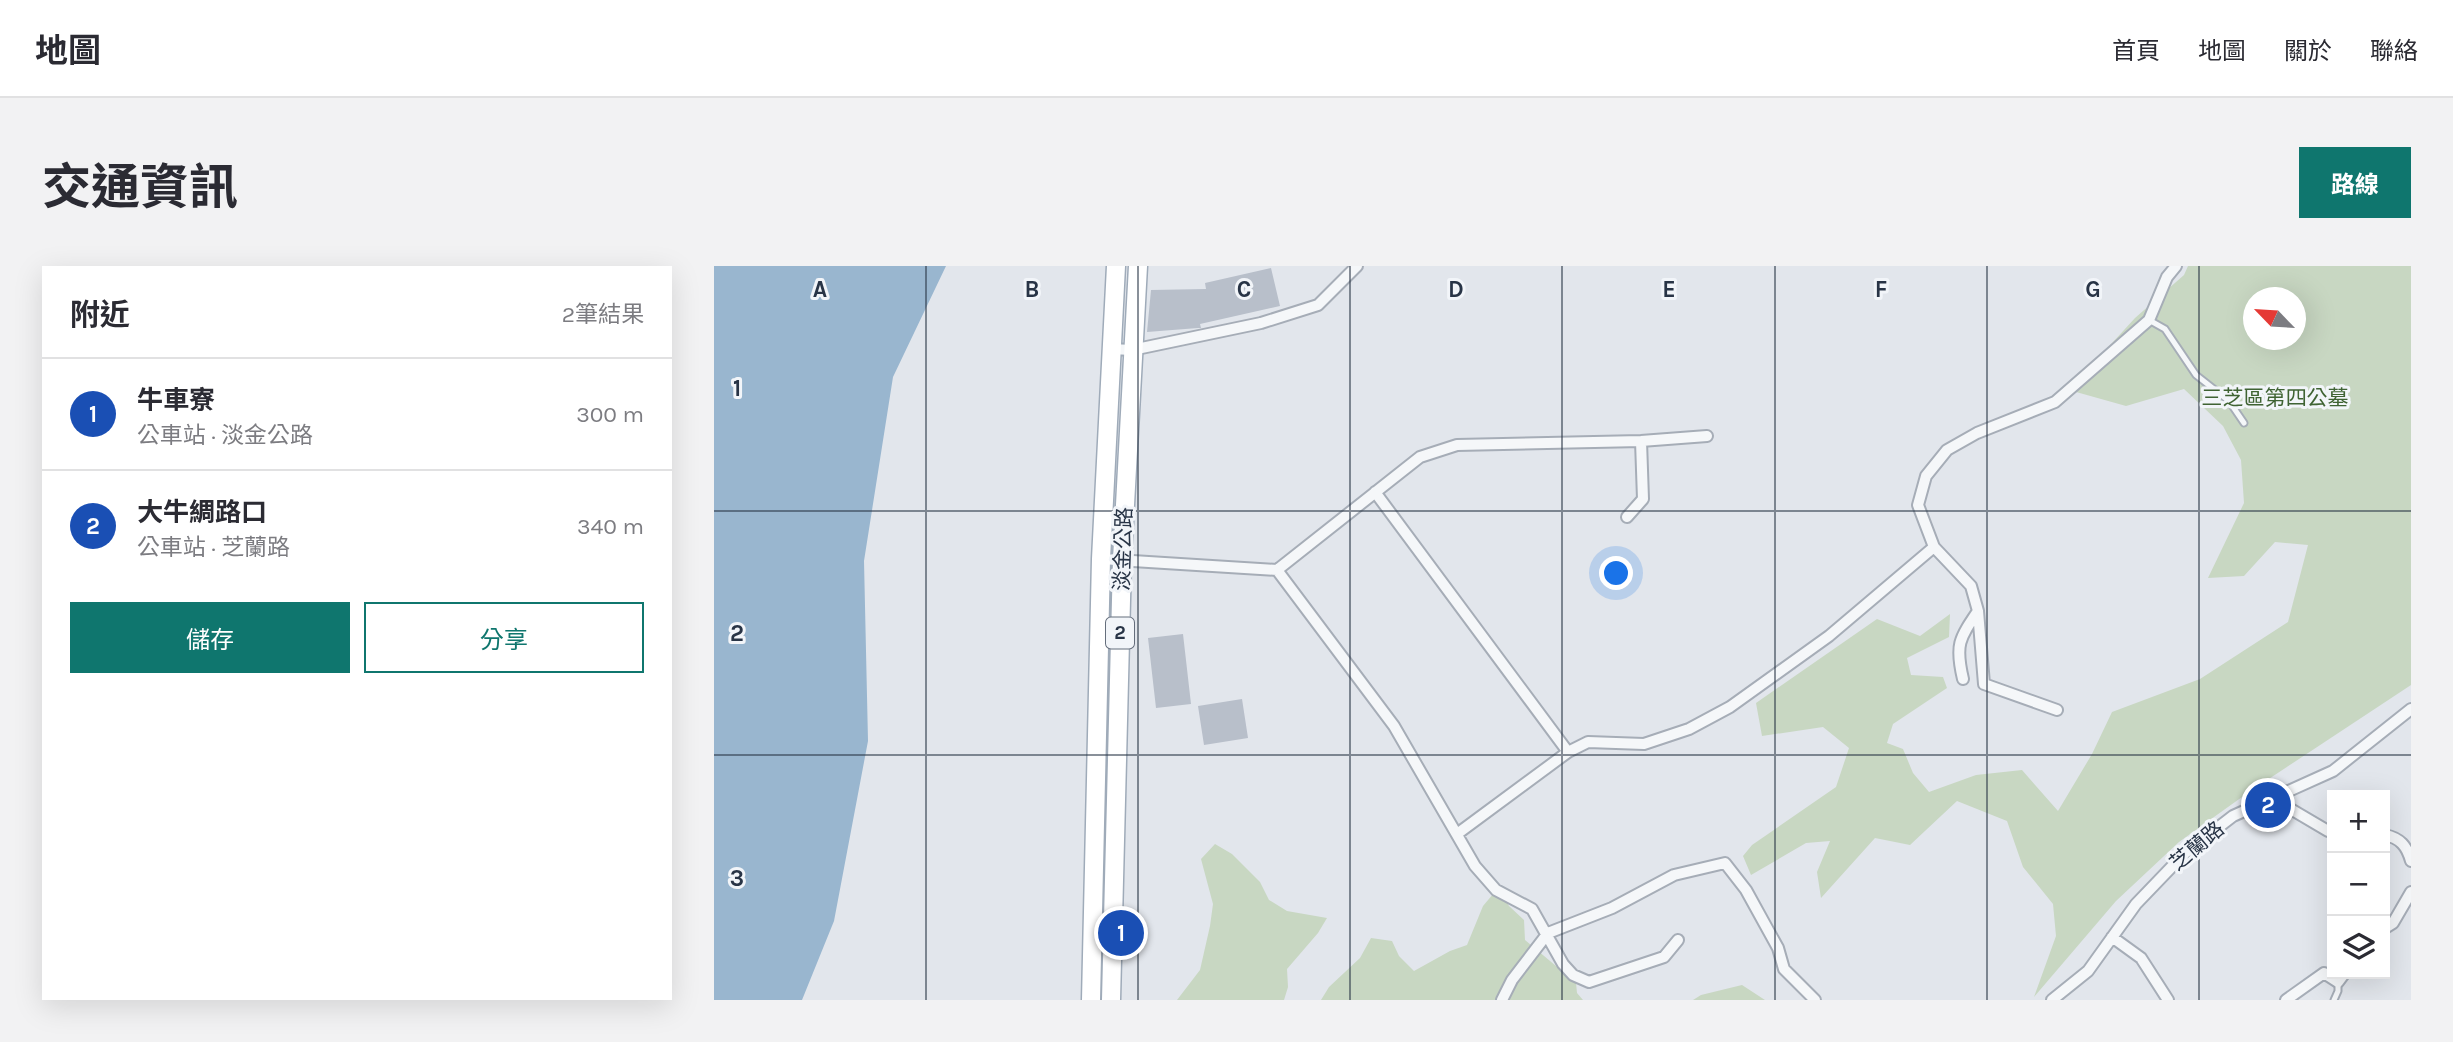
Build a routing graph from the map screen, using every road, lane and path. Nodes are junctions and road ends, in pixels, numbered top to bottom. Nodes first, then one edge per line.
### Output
1 (1116, 266) edge
2 (1138, 266) edge
3 (1357, 266) edge
4 (2176, 266) edge
5 (2149, 320) junction
6 (1111, 349) junction
7 (1132, 349) junction
8 (2244, 422) dead end
9 (1707, 436) dead end
10 (1641, 440) junction
11 (1375, 492) junction
12 (1627, 517) dead end
13 (1934, 547) junction
14 (1101, 559) junction
15 (1122, 560) junction
16 (1277, 570) junction
17 (1978, 611) junction
18 (1963, 679) dead end
19 (2411, 709) edge
20 (2057, 710) dead end
21 (1568, 752) junction
22 (2272, 798) junction
23 (2327, 829) edge
24 (1457, 834) junction
25 (2390, 836) edge
26 (2411, 861) edge
27 (2411, 892) edge
28 (2390, 925) edge
29 (1548, 933) junction
30 (2112, 937) junction
31 (1678, 940) dead end
32 (2327, 974) edge
33 (2341, 979) edge
34 (1091, 1000) edge
35 (1111, 1000) edge
36 (1502, 1000) edge
37 (1815, 1000) edge
38 (2052, 1000) edge
39 (2168, 1000) edge
40 (2286, 1000) edge
41 (2334, 1000) edge

1 - 6 main road, 淡金公路 / 2
2 - 7 main road, 淡金公路 / 2
3 - 7 street
4 - 5 street
5 - 8 lane
5 - 13 street
6 - 7 street
6 - 14 main road, 淡金公路 / 2
7 - 15 main road, 淡金公路 / 2
9 - 10 street
10 - 11 street
10 - 12 street
11 - 16 street
11 - 21 street
13 - 17 street
13 - 21 street
14 - 15 street
14 - 34 main road, 淡金公路 / 2
15 - 16 street
15 - 35 main road, 淡金公路 / 2
16 - 24 street
17 - 18 street
17 - 20 street
19 - 22 street, 芝蘭路
21 - 24 street
22 - 23 street
22 - 30 street, 芝蘭路
24 - 29 street
25 - 26 street
27 - 28 street
29 - 31 street
29 - 36 street
29 - 37 street
30 - 38 street, 芝蘭路
30 - 39 street
32 - 40 street
33 - 41 lane

